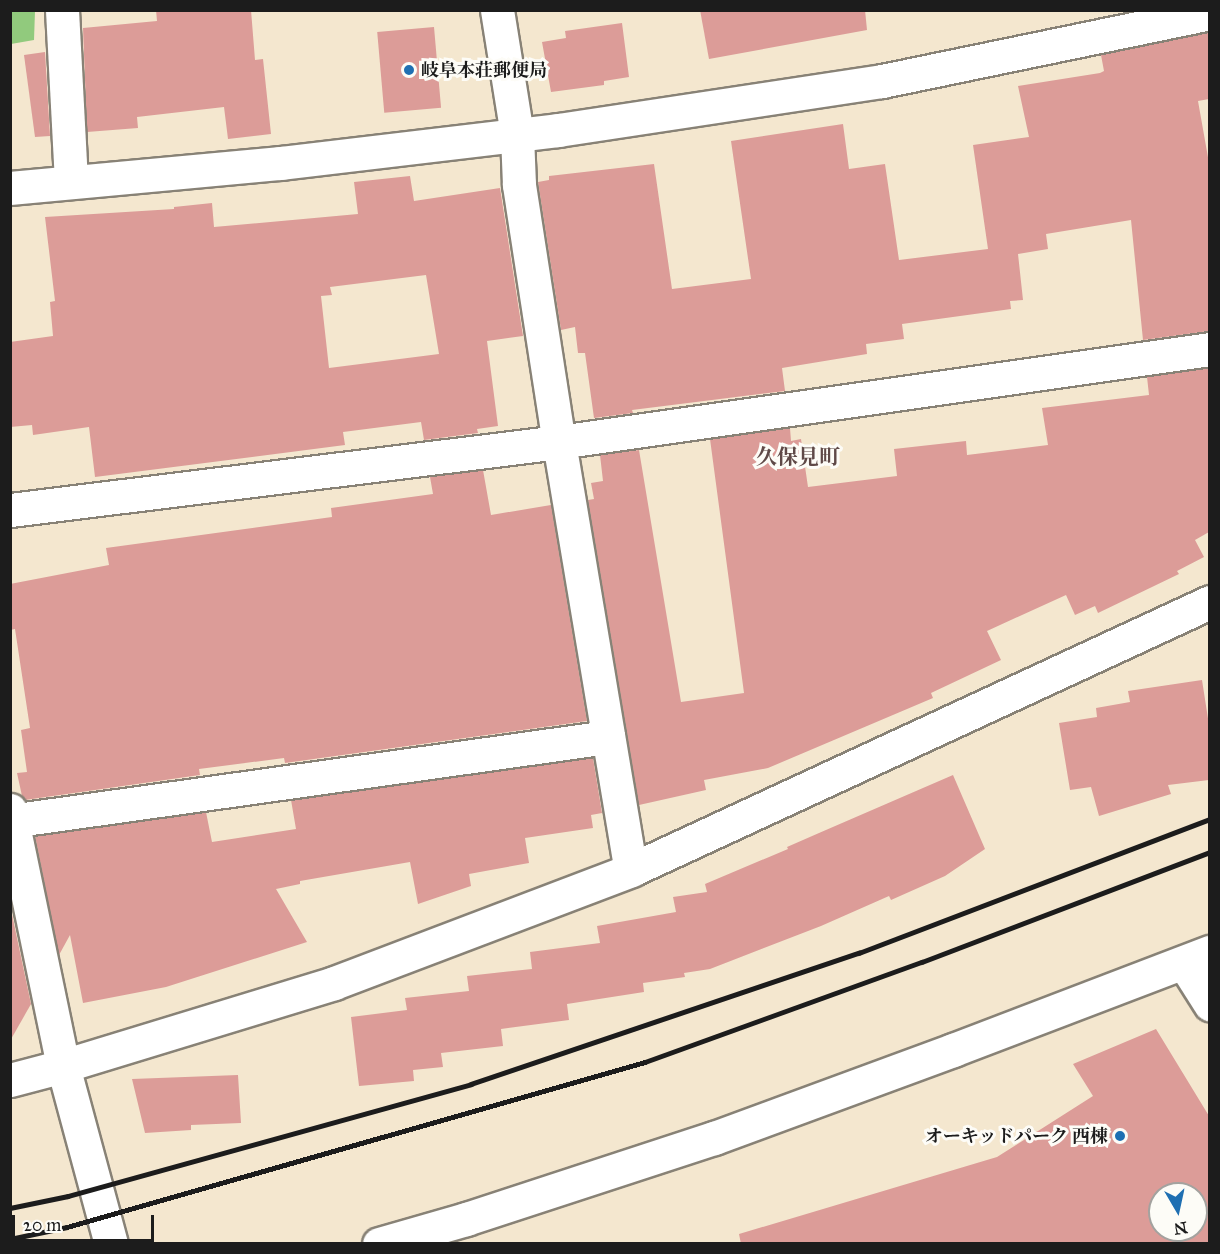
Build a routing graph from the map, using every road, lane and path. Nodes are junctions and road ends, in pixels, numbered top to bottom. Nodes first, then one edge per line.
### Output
1 (62, 10) edge
2 (497, 10) edge
3 (1209, 13) edge
4 (517, 135) junction
5 (71, 181) junction
6 (10, 188) edge
7 (1209, 349) edge
8 (559, 442) junction
9 (10, 510) edge
10 (1209, 602) edge
11 (608, 737) junction
12 (11, 817) edge
13 (631, 870) junction
14 (1197, 957) edge
15 (1209, 1004) edge
16 (63, 1066) junction
17 (10, 1080) edge
18 (111, 1244) edge
19 (380, 1244) edge

1 - 5 street
2 - 4 street
3 - 4 street
4 - 5 street
4 - 8 street
5 - 6 street
7 - 8 street
8 - 9 street
8 - 11 street
10 - 13 street
11 - 12 street
11 - 13 street
12 - 16 street
13 - 16 street
14 - 15 street
14 - 19 street
16 - 17 street
16 - 18 street

